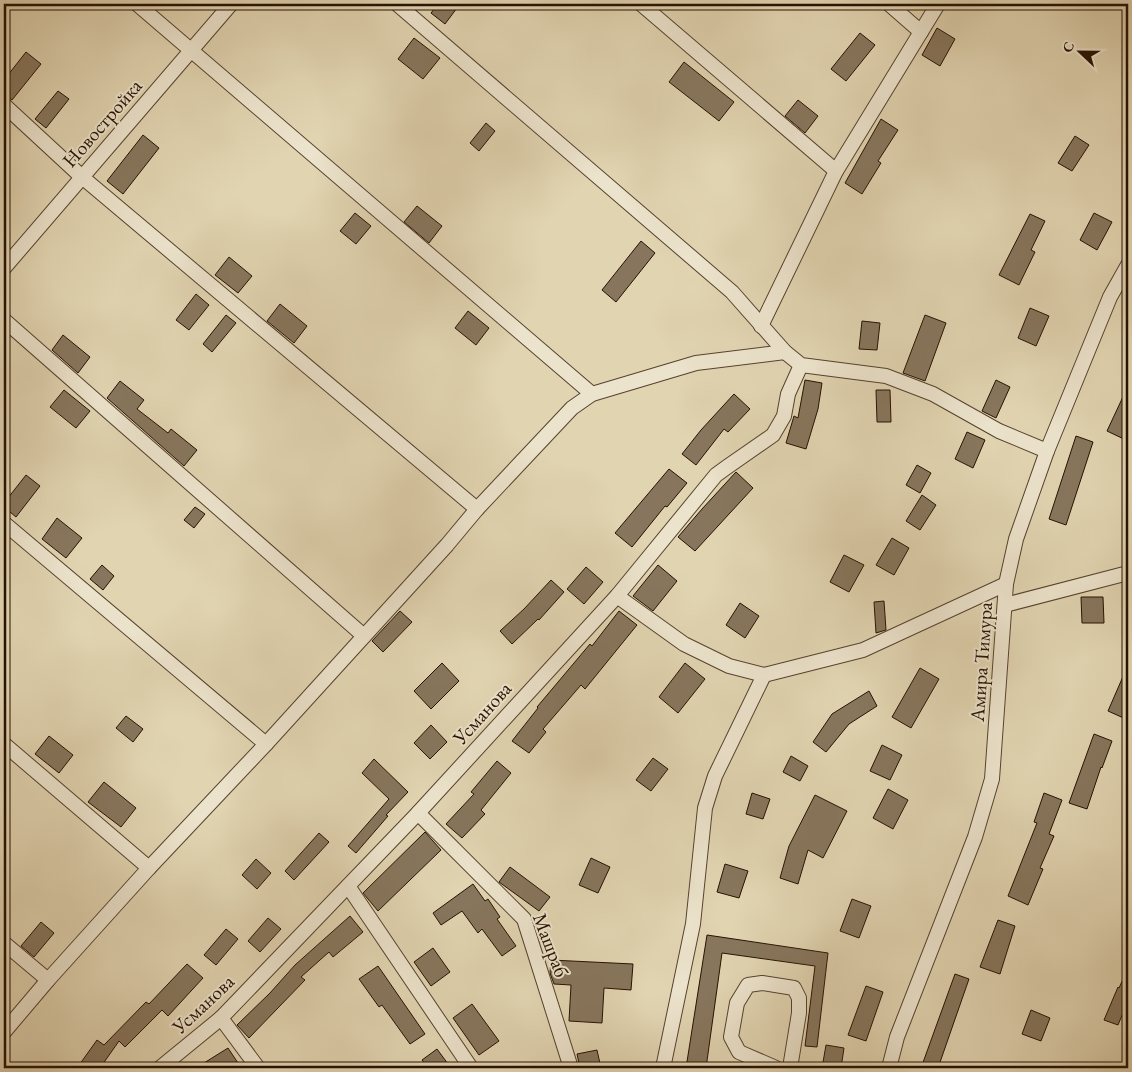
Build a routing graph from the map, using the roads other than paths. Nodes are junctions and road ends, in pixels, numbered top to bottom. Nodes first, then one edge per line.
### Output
1 (137, 4) edge
2 (232, 4) edge
3 (397, 4) edge
4 (641, 4) edge
5 (888, 4) edge
6 (938, 4) edge
7 (920, 32) junction
8 (191, 50) junction
9 (4, 105) edge
10 (836, 171) junction
11 (82, 177) junction
12 (1128, 265) edge
13 (4, 268) edge
14 (4, 320) edge
15 (761, 326) junction
16 (785, 352) junction
17 (801, 365) junction
18 (592, 394) junction
19 (1047, 451) junction
20 (477, 509) junction
21 (4, 523) edge
22 (1128, 573) edge
23 (1006, 584) junction
24 (617, 596) junction
25 (1005, 605) junction
26 (364, 636) junction
27 (764, 674) junction
28 (4, 744) edge
29 (266, 744) junction
30 (418, 813) junction
31 (149, 868) junction
32 (348, 886) junction
33 (4, 943) edge
34 (48, 980) junction
35 (221, 1018) junction
36 (4, 1032) edge
37 (892, 1067) edge
38 (160, 1068) edge
39 (258, 1068) edge
40 (471, 1068) edge
41 (572, 1068) edge
42 (663, 1068) edge
43 (776, 1068) edge
44 (790, 1068) edge

1 - 8 street
2 - 8 street, Новостройка
3 - 15 street
4 - 10 street
5 - 7 street
6 - 7 street
7 - 10 street
8 - 11 street, Новостройка
8 - 18 street
9 - 11 street
10 - 15 street
11 - 13 street, Новостройка
11 - 20 street
12 - 19 street, Амира Тимура
14 - 26 street
15 - 16 street
16 - 17 street
16 - 18 street
17 - 19 street
17 - 24 street, Усманова
18 - 20 street
19 - 23 street, Амира Тимура
20 - 26 street
21 - 29 street
22 - 25 street
23 - 25 street, Амира Тимура
23 - 27 street
24 - 27 street
24 - 30 street, Усманова
25 - 37 street, Амира Тимура
26 - 29 street
27 - 42 street
28 - 31 street
29 - 31 street
30 - 32 street, Усманова
30 - 41 street, Машраб
31 - 34 street
32 - 35 street, Усманова
32 - 40 street
33 - 34 street
34 - 36 street
35 - 38 street, Усманова
35 - 39 street
43 - 44 street

